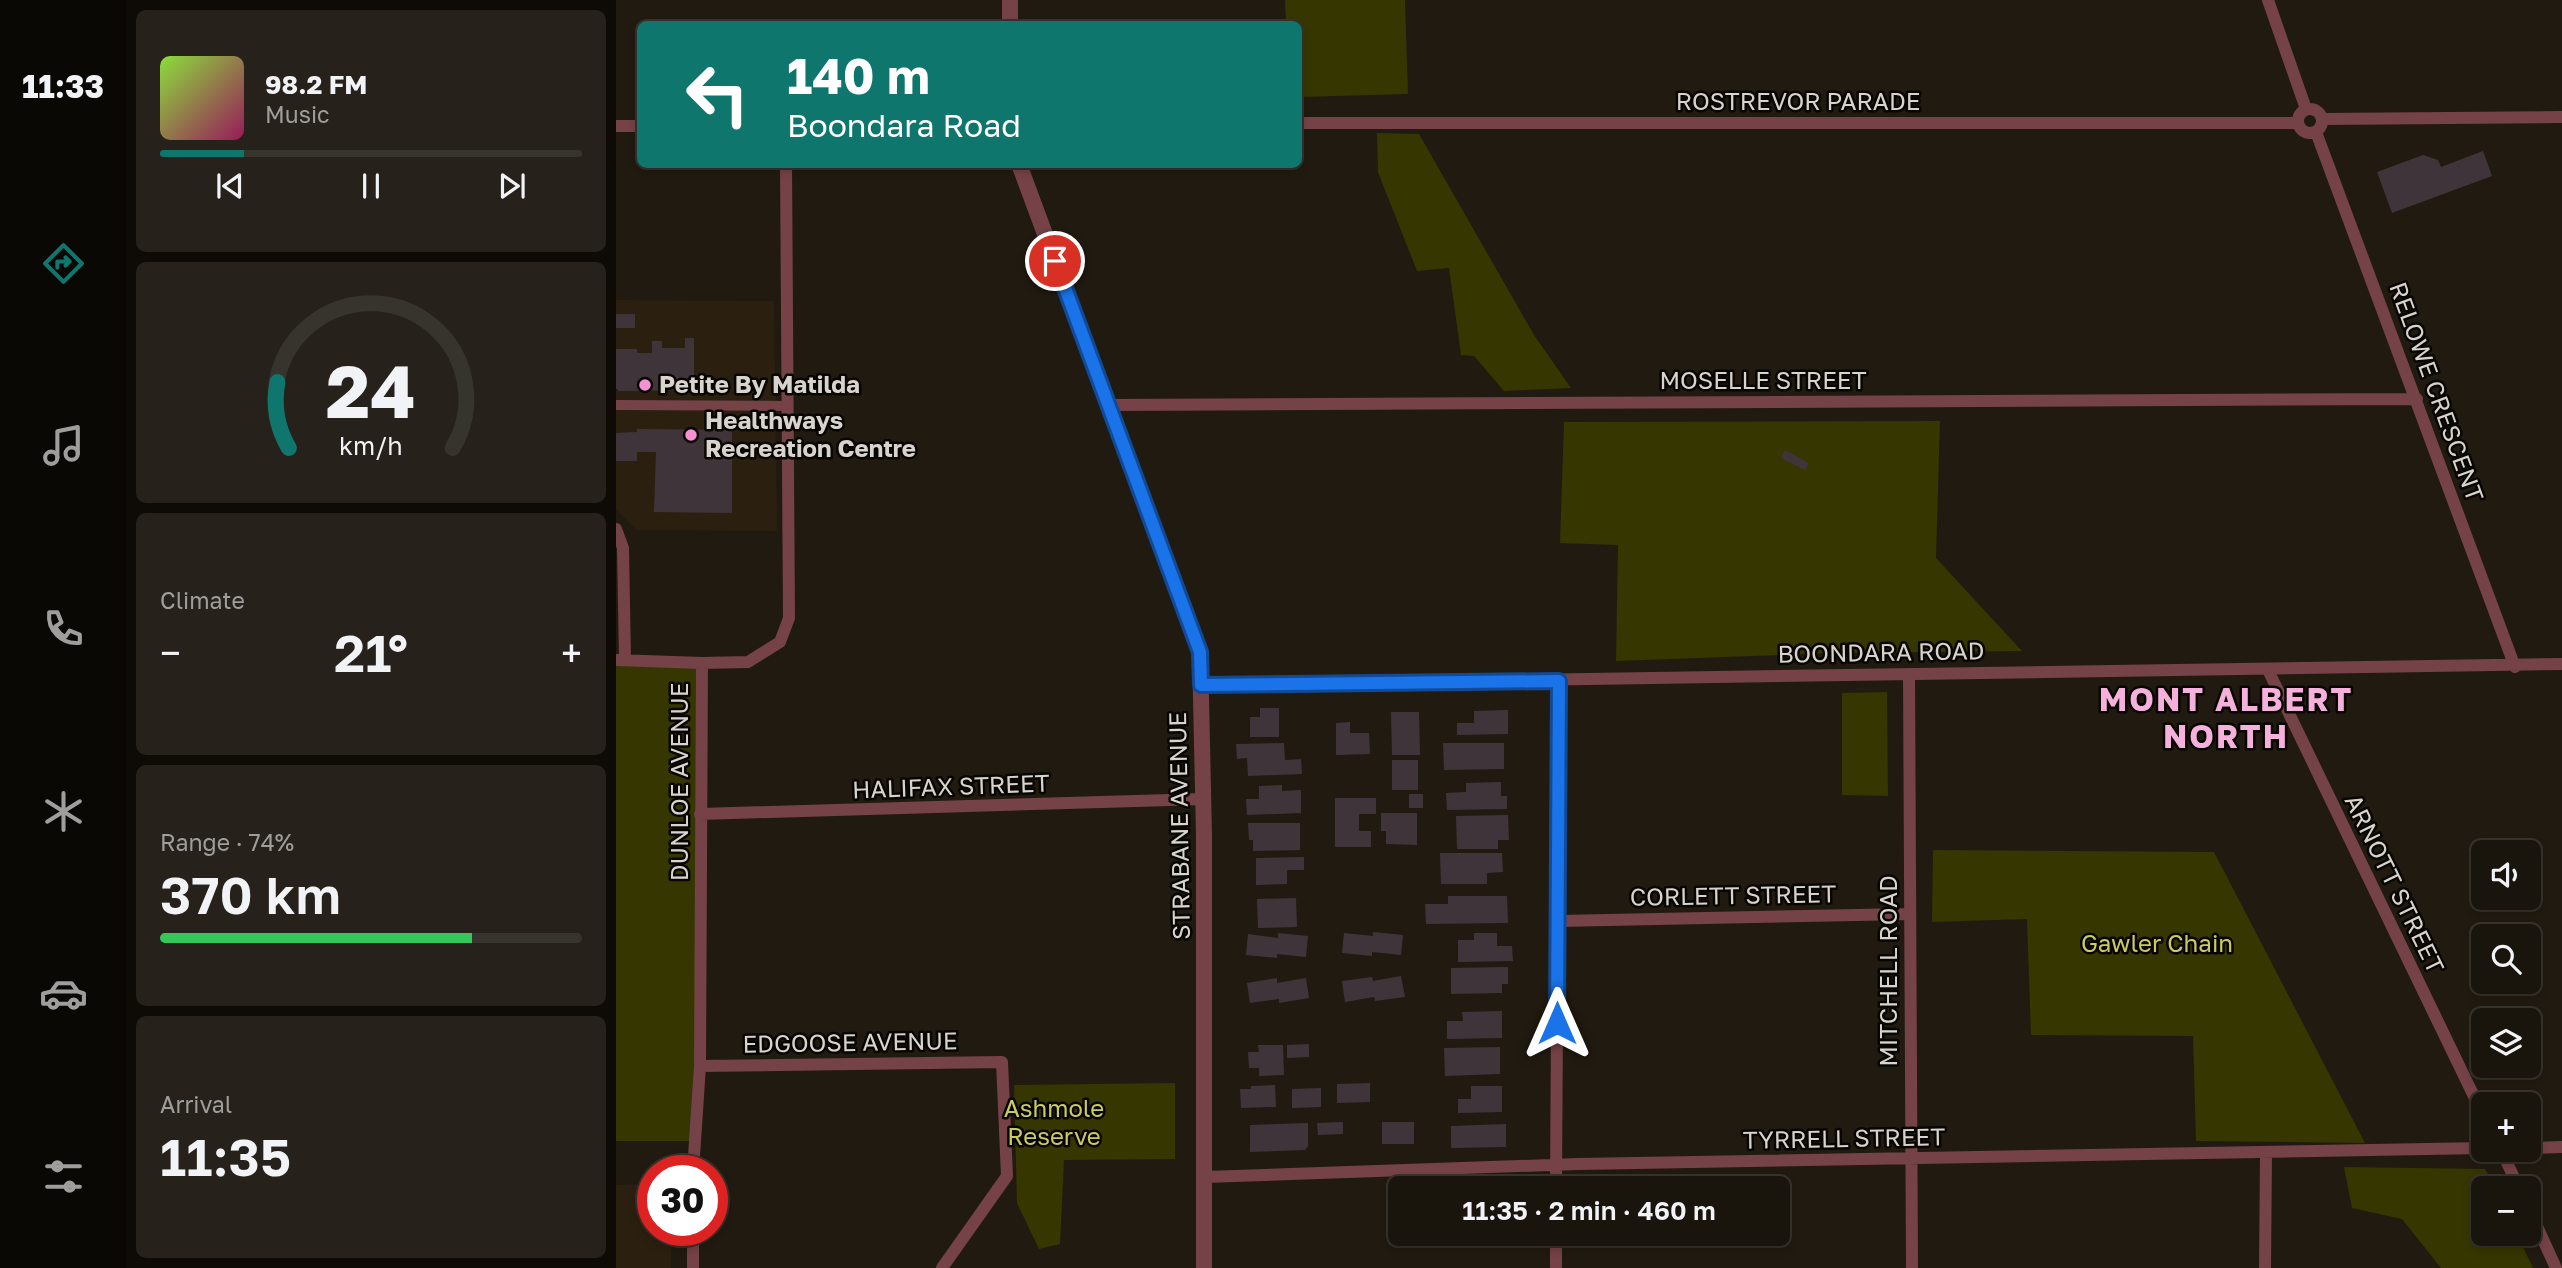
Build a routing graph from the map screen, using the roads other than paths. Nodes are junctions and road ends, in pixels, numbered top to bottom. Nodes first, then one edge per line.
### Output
1 (1010, 0) edge
2 (2268, 0) edge
3 (1010, 21) edge
4 (2306, 109) junction
5 (2562, 117) edge
6 (2323, 120) junction
7 (1302, 122) edge
8 (2298, 123) junction
9 (616, 126) edge
10 (637, 126) edge
11 (2316, 132) junction
12 (786, 168) edge
13 (1020, 168) edge
14 (2417, 399) junction
15 (616, 405) edge
16 (1109, 405) junction
17 (788, 406) junction
18 (616, 529) edge
19 (620, 660) edge
20 (702, 663) junction
21 (2562, 664) edge
22 (2515, 667) junction
23 (2268, 670) junction
24 (1909, 674) junction
25 (1559, 681) junction
26 (1201, 685) junction
27 (1203, 799) junction
28 (700, 814) junction
29 (1909, 914) junction
30 (1558, 921) junction
31 (700, 1066) junction
32 (2472, 1092) edge
33 (2562, 1147) edge
34 (2471, 1148) edge
35 (2541, 1148) edge
36 (2266, 1153) junction
37 (694, 1155) edge
38 (1911, 1159) junction
39 (1556, 1165) junction
40 (1556, 1176) edge
41 (1205, 1177) junction
42 (2541, 1235) edge
43 (693, 1246) edge
44 (1556, 1246) edge
45 (693, 1268) edge
46 (942, 1268) edge
47 (1204, 1268) edge
48 (1556, 1268) edge
49 (1912, 1268) edge
50 (2265, 1268) edge
51 (2556, 1268) edge

1 - 3 street
2 - 4 street
4 - 6 street
4 - 8 street
5 - 6 street
6 - 11 street
7 - 8 street, ROSTREVOR PARADE
8 - 11 street
9 - 10 street
11 - 14 street, RELOWE CRESCENT
12 - 17 street, DUNLOE AVENUE
13 - 16 street, STRABANE AVENUE
14 - 16 street, MOSELLE STREET
14 - 22 street, RELOWE CRESCENT
15 - 17 street
16 - 26 street, STRABANE AVENUE
17 - 20 street, DUNLOE AVENUE
18 - 19 street
19 - 20 street
20 - 28 street, DUNLOE AVENUE
21 - 22 street, BOONDARA ROAD
22 - 23 street, BOONDARA ROAD
23 - 24 street, BOONDARA ROAD
23 - 32 street, ARNOTT STREET
24 - 25 street, BOONDARA ROAD
24 - 29 street, MITCHELL ROAD
25 - 26 street, BOONDARA ROAD
25 - 30 street
26 - 27 street, STRABANE AVENUE
27 - 28 street, HALIFAX STREET
27 - 41 street, STRABANE AVENUE
28 - 31 street, DUNLOE AVENUE
29 - 30 street, CORLETT STREET
29 - 38 street, MITCHELL ROAD
30 - 39 street
31 - 37 street, DUNLOE AVENUE
31 - 46 street, EDGOOSE AVENUE
33 - 35 street
34 - 36 street, TYRRELL STREET
36 - 38 street, TYRRELL STREET
36 - 50 street
38 - 39 street, TYRRELL STREET
38 - 49 street, MITCHELL ROAD
39 - 40 street
39 - 41 street, TYRRELL STREET
41 - 47 street, STRABANE AVENUE
42 - 51 street
43 - 45 street
44 - 48 street

